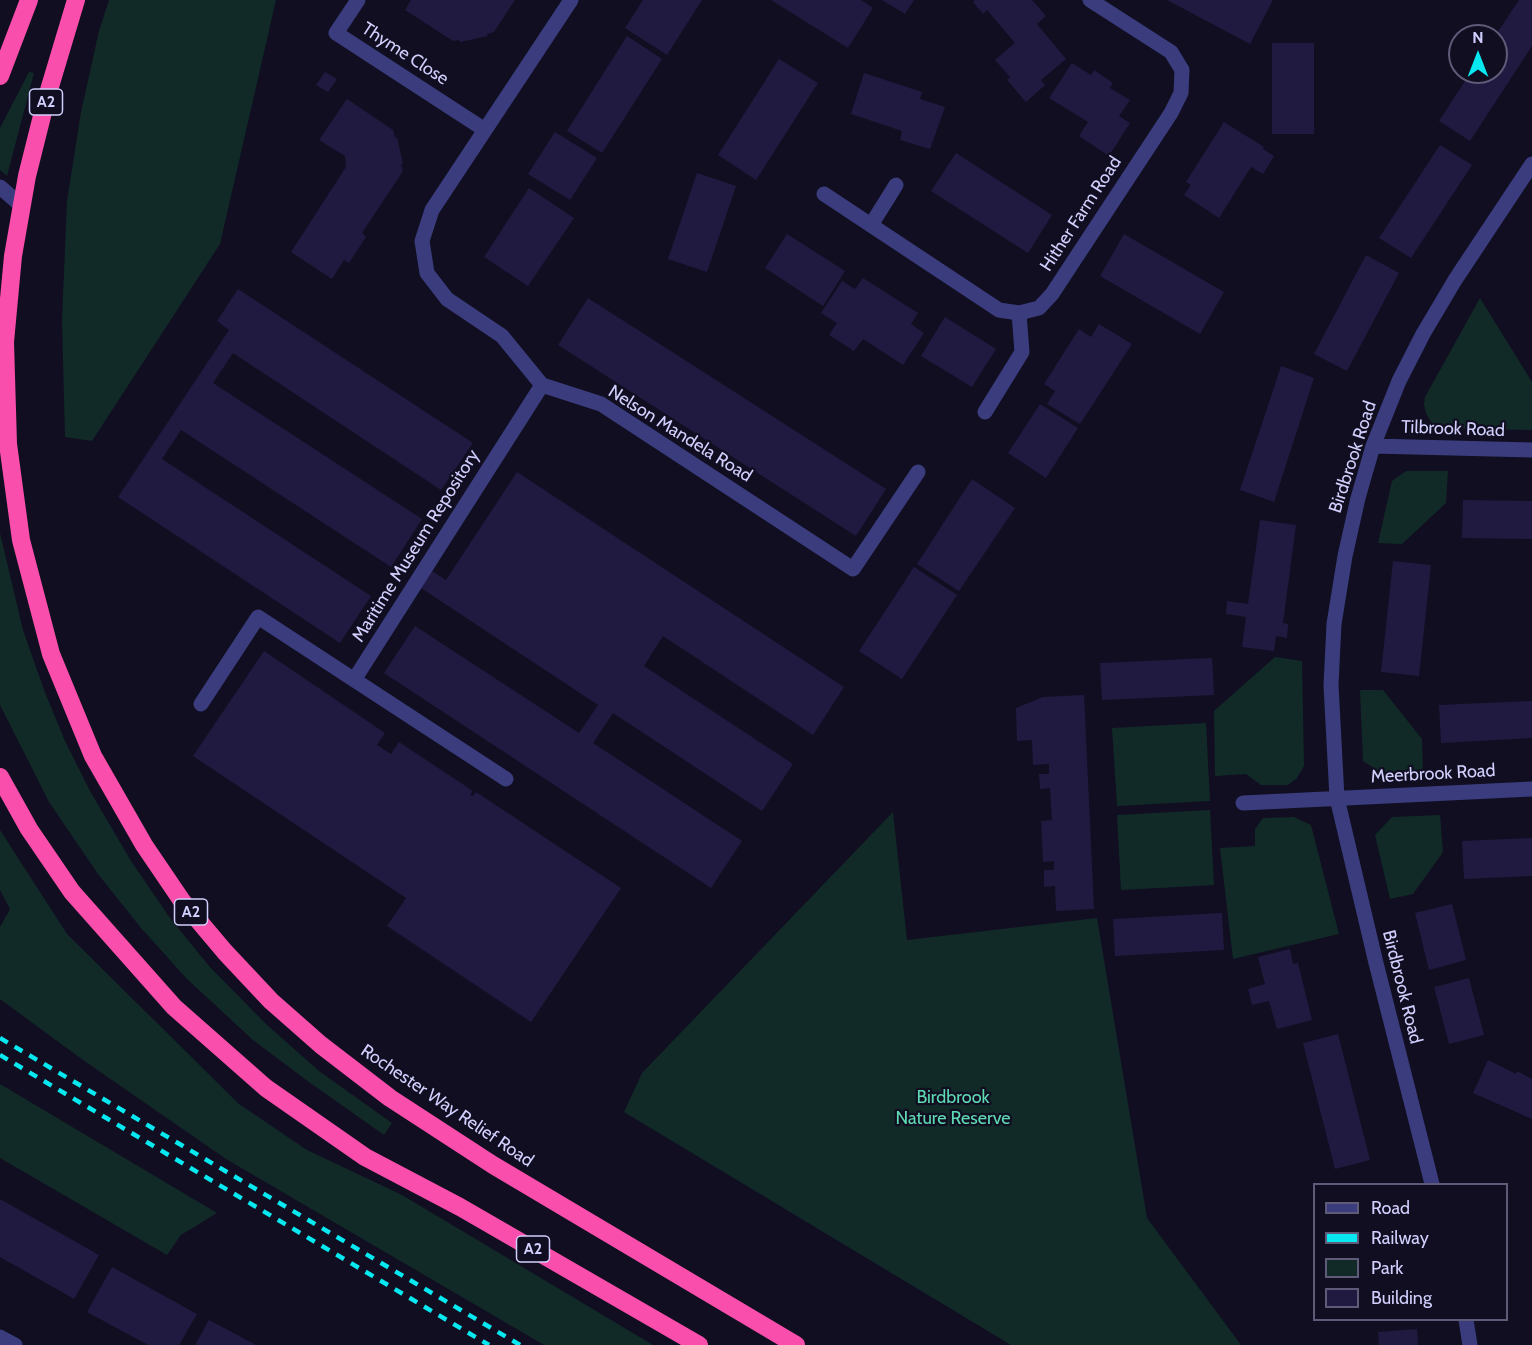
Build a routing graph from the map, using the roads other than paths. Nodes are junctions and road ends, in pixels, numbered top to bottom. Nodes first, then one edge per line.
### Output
1 (28, 0) edge
2 (76, 0) edge
3 (357, 0) edge
4 (571, 0) edge
5 (1090, 0) edge
6 (0, 75) edge
7 (485, 130) junction
8 (1532, 164) edge
9 (896, 185) dead end
10 (0, 187) edge
11 (824, 194) dead end
12 (22, 206) junction
13 (871, 225) junction
14 (1019, 313) junction
15 (542, 385) junction
16 (985, 412) dead end
17 (1373, 446) junction
18 (1532, 450) edge
19 (918, 472) dead end
20 (354, 680) junction
21 (201, 704) dead end
22 (0, 779) edge
23 (506, 779) dead end
24 (1532, 789) edge
25 (1337, 798) junction
26 (1243, 803) dead end
27 (1431, 1183) edge
28 (1466, 1321) edge
29 (0, 1336) edge
30 (15, 1345) edge
31 (699, 1345) edge
32 (796, 1345) edge
33 (1470, 1345) edge

1 - 6 highway
2 - 12 highway, Rochester Way Relief Road / A2
3 - 7 street, Thyme Close
4 - 7 street
5 - 14 street, Hither Farm Road
7 - 15 street
8 - 17 street, Birdbrook Road
9 - 13 street
10 - 12 street
11 - 13 street
12 - 32 highway, Rochester Way Relief Road / A2
13 - 14 street
14 - 16 street
15 - 19 street, Nelson Mandela Road
15 - 20 street, Maritime Museum Repository
17 - 18 street, Tilbrook Road
17 - 25 street, Birdbrook Road
20 - 21 street
20 - 23 street
22 - 31 highway, A2
24 - 25 street, Meerbrook Road
25 - 26 street
25 - 27 street, Birdbrook Road
28 - 33 street
29 - 30 street

